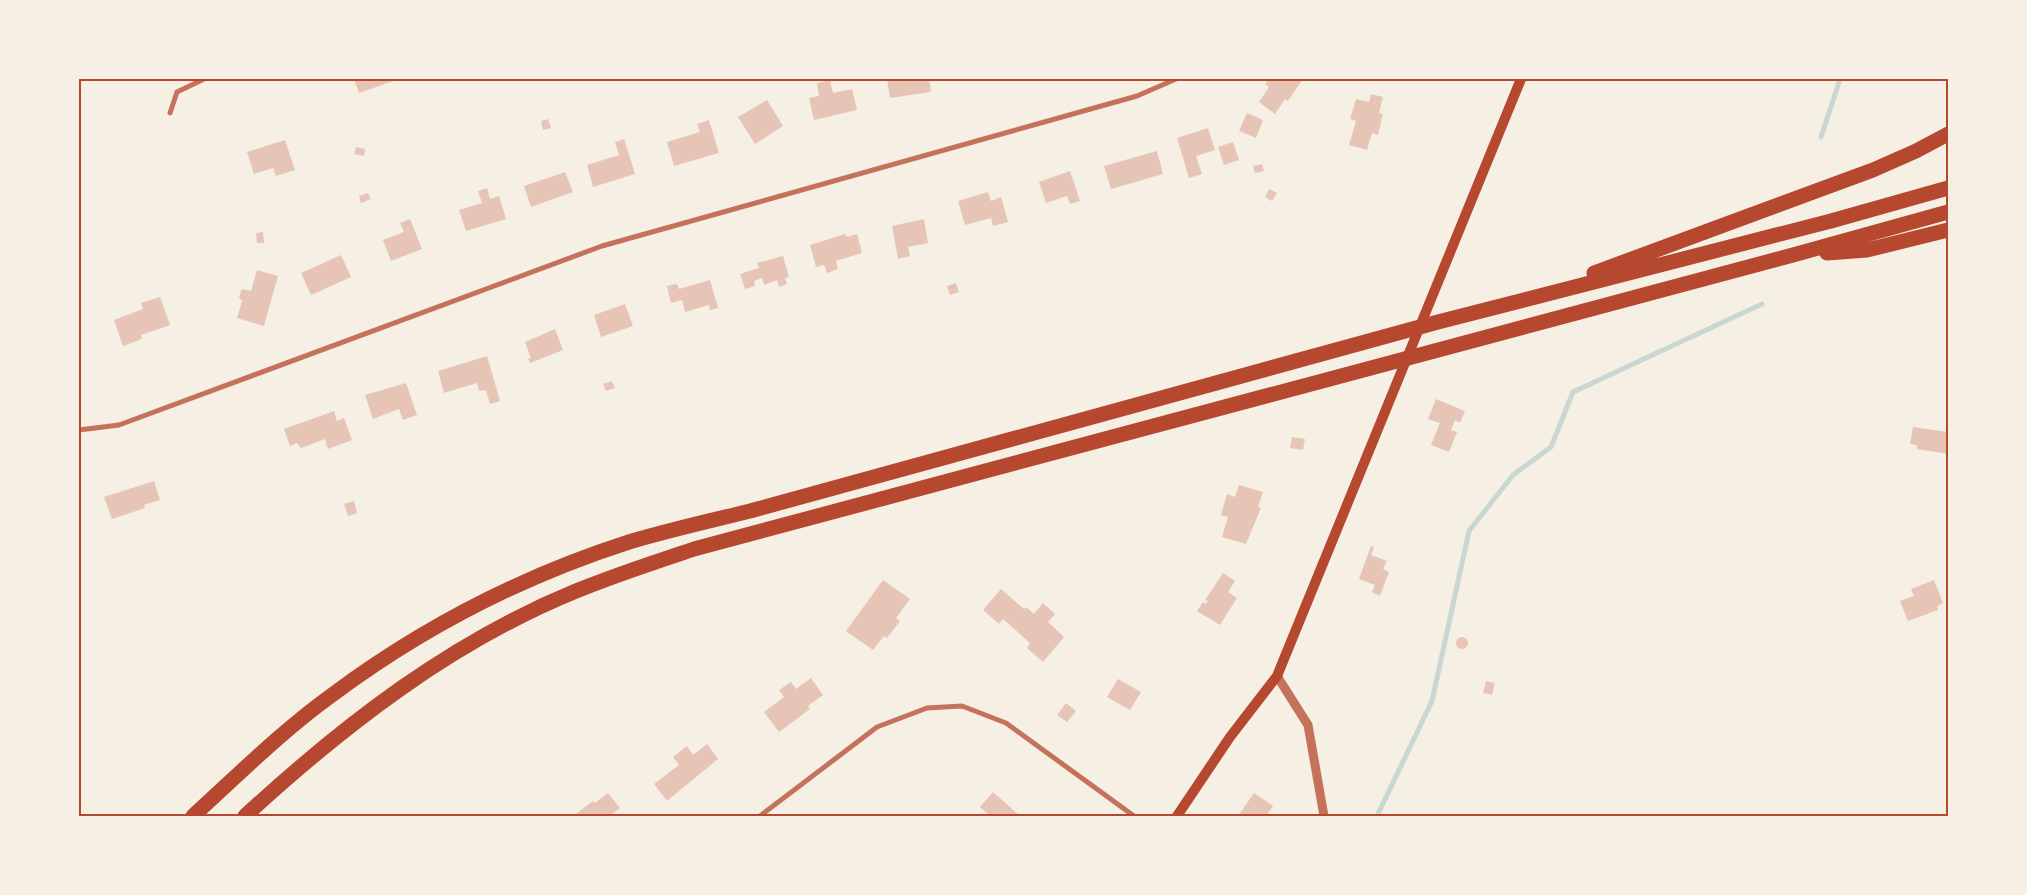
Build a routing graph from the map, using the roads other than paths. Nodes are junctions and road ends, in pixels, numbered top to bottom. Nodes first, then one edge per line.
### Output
1 (204, 79) edge
2 (1176, 79) edge
3 (1521, 79) edge
4 (170, 113) dead end
5 (1948, 134) edge
6 (1948, 188) edge
7 (1948, 212) edge
8 (1948, 230) edge
9 (1793, 255) junction
10 (1512, 303) junction
11 (79, 430) edge
12 (1277, 676) junction
13 (192, 816) edge
14 (245, 816) edge
15 (760, 816) edge
16 (1134, 816) edge
17 (1177, 816) edge
18 (1324, 816) edge

1 - 4 street
2 - 11 street
3 - 12 main road
5 - 10 highway
6 - 10 highway
7 - 9 highway
8 - 9 highway
9 - 14 highway
10 - 13 highway
12 - 17 main road
12 - 18 street
15 - 16 street

